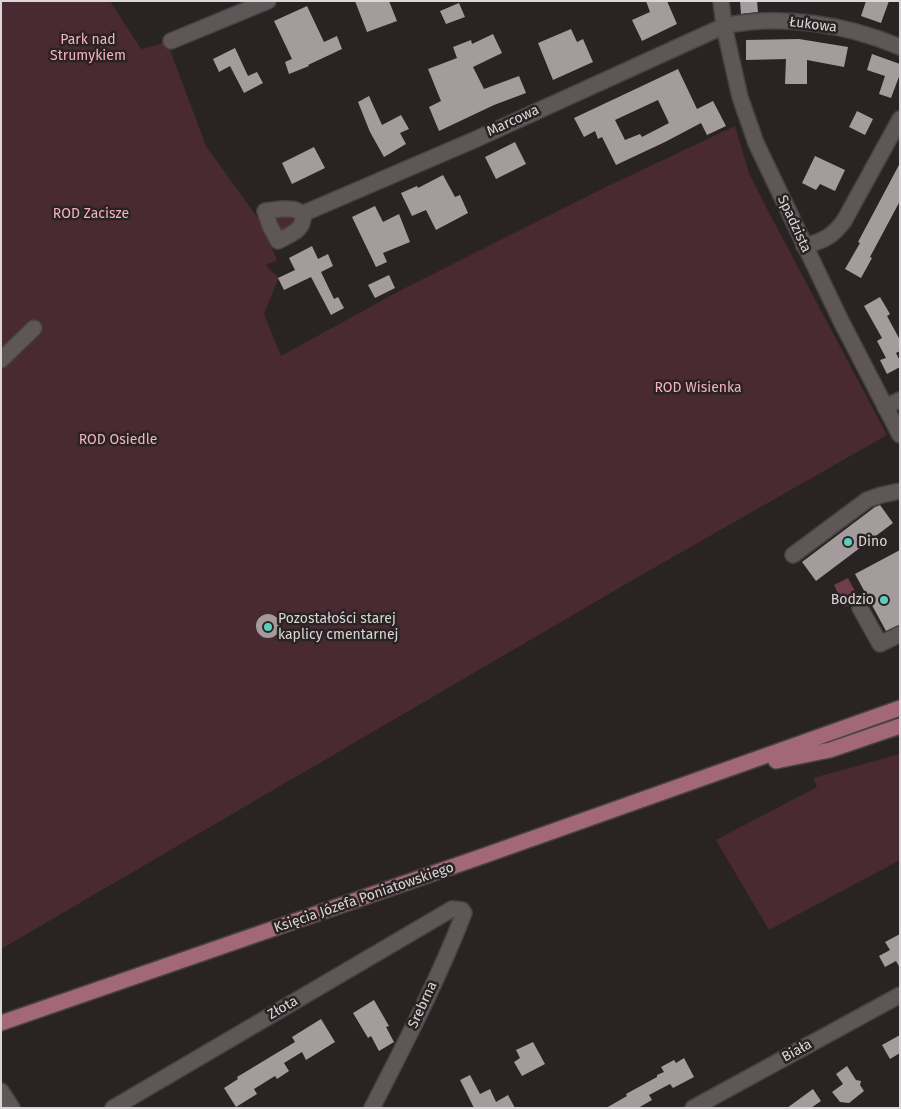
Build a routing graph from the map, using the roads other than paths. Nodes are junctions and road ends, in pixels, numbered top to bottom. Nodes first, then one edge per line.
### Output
1 (268, 1) edge
2 (721, 1) edge
3 (724, 26) junction
4 (171, 41) dead end
5 (900, 47) edge
6 (900, 119) edge
7 (302, 214) dead end
8 (804, 246) junction
9 (34, 328) dead end
10 (1, 360) edge
11 (900, 400) edge
12 (885, 407) junction
13 (900, 435) edge
14 (900, 491) edge
15 (793, 554) dead end
16 (860, 608) dead end
17 (900, 634) edge
18 (900, 708) edge
19 (900, 726) edge
20 (726, 771) junction
21 (452, 909) joint
22 (900, 995) edge
23 (1, 1023) edge
24 (1, 1091) edge
25 (697, 1107) edge
26 (12, 1108) edge
27 (113, 1108) edge
28 (372, 1108) edge

1 - 4 street
2 - 3 street, Spadzista
3 - 5 street, Łukowa
3 - 7 street, Marcowa
3 - 8 street, Spadzista
6 - 8 street
8 - 12 street, Spadzista
9 - 10 street
11 - 12 street
12 - 13 street, Spadzista
14 - 15 street
16 - 17 street
18 - 20 main road, Księcia Józefa Poniatowskiego
19 - 20 main road, Księcia Józefa Poniatowskiego
20 - 23 main road, Księcia Józefa Poniatowskiego
21 - 27 street, Złota
21 - 28 street, Srebrna
22 - 25 street, Biała
24 - 26 street

